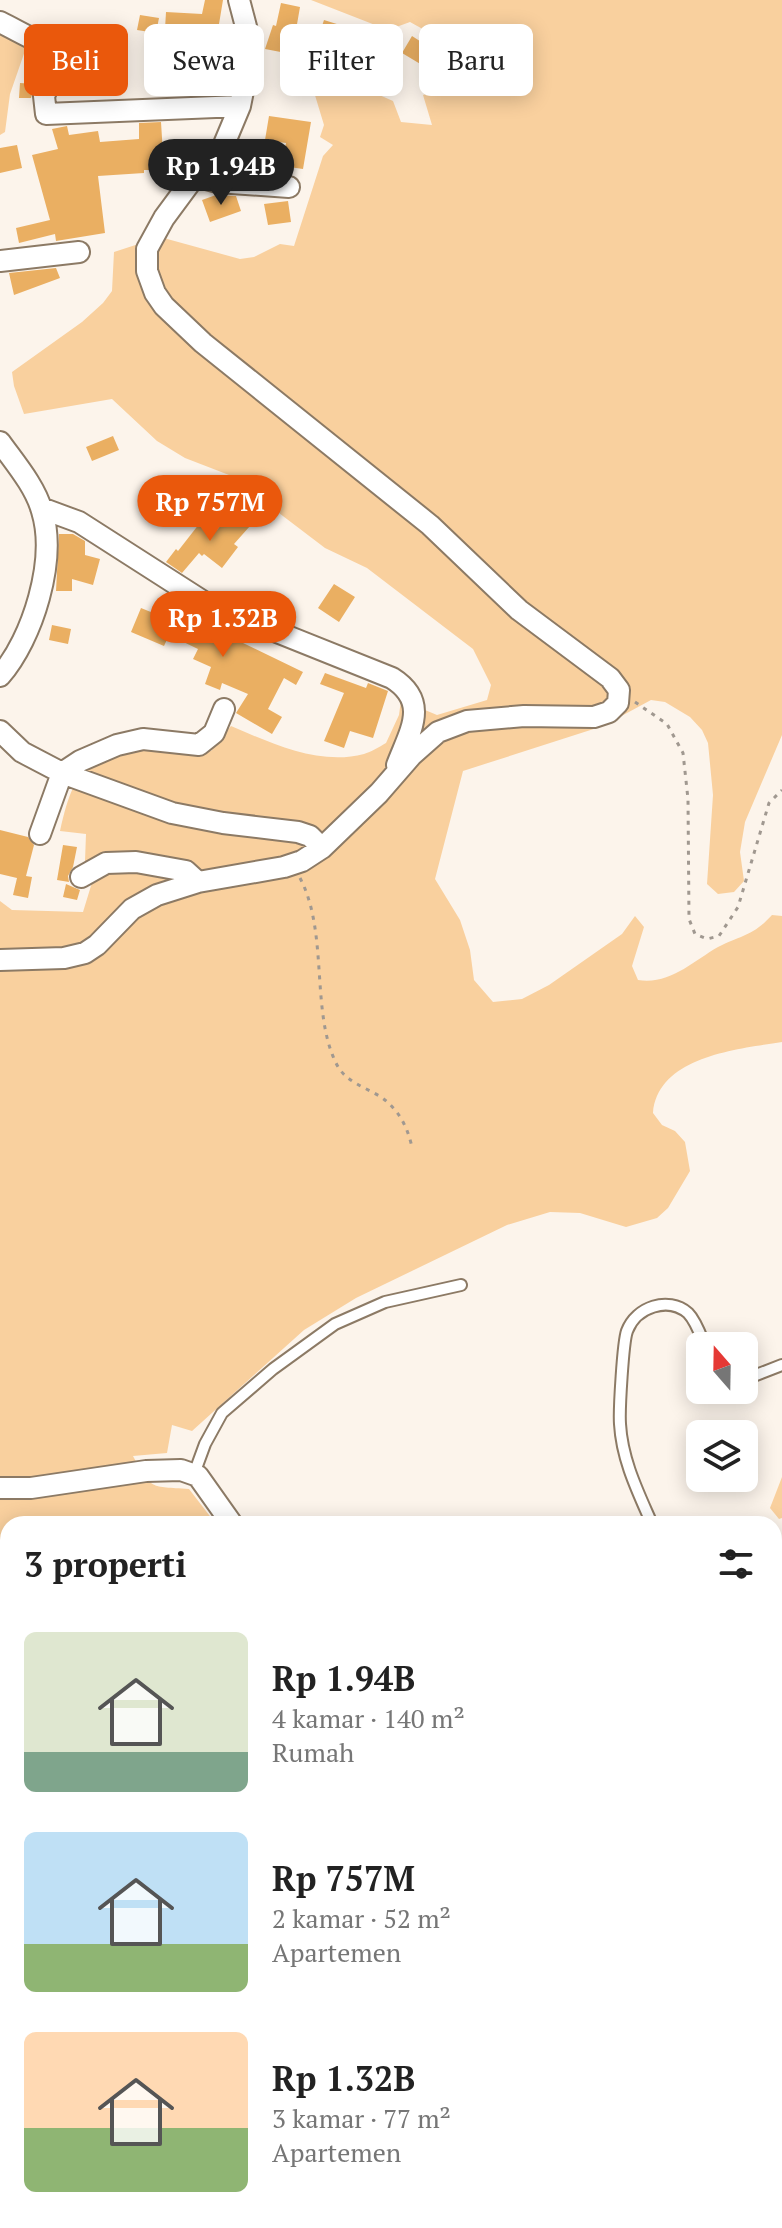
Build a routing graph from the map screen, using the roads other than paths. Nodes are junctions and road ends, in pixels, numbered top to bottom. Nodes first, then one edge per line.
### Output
1 (239, 0) edge
2 (0, 22) edge
3 (24, 32) edge
4 (44, 96) edge
5 (240, 106) junction
6 (195, 176) junction
7 (289, 187) dead end
8 (79, 252) dead end
9 (0, 261) edge
10 (0, 442) edge
11 (41, 508) junction
12 (0, 676) edge
13 (224, 709) dead end
14 (0, 731) edge
15 (62, 773) junction
16 (393, 777) junction
17 (40, 834) dead end
18 (322, 848) junction
19 (81, 877) dead end
20 (198, 882) junction
21 (0, 960) edge
22 (461, 1285) dead end
23 (698, 1332) edge
24 (782, 1365) edge
25 (758, 1374) edge
26 (194, 1474) junction
27 (0, 1488) edge
28 (226, 1516) edge
29 (649, 1516) edge

1 - 5 street
2 - 3 street
4 - 5 street
5 - 6 street
6 - 7 street
6 - 16 street
8 - 9 street
10 - 11 street
11 - 12 street
11 - 16 street
13 - 15 street
14 - 15 street
15 - 17 street
15 - 18 street
16 - 18 street
18 - 20 street
19 - 20 street
20 - 21 street
22 - 26 lane
23 - 29 lane
24 - 25 lane
26 - 27 street
26 - 28 street

